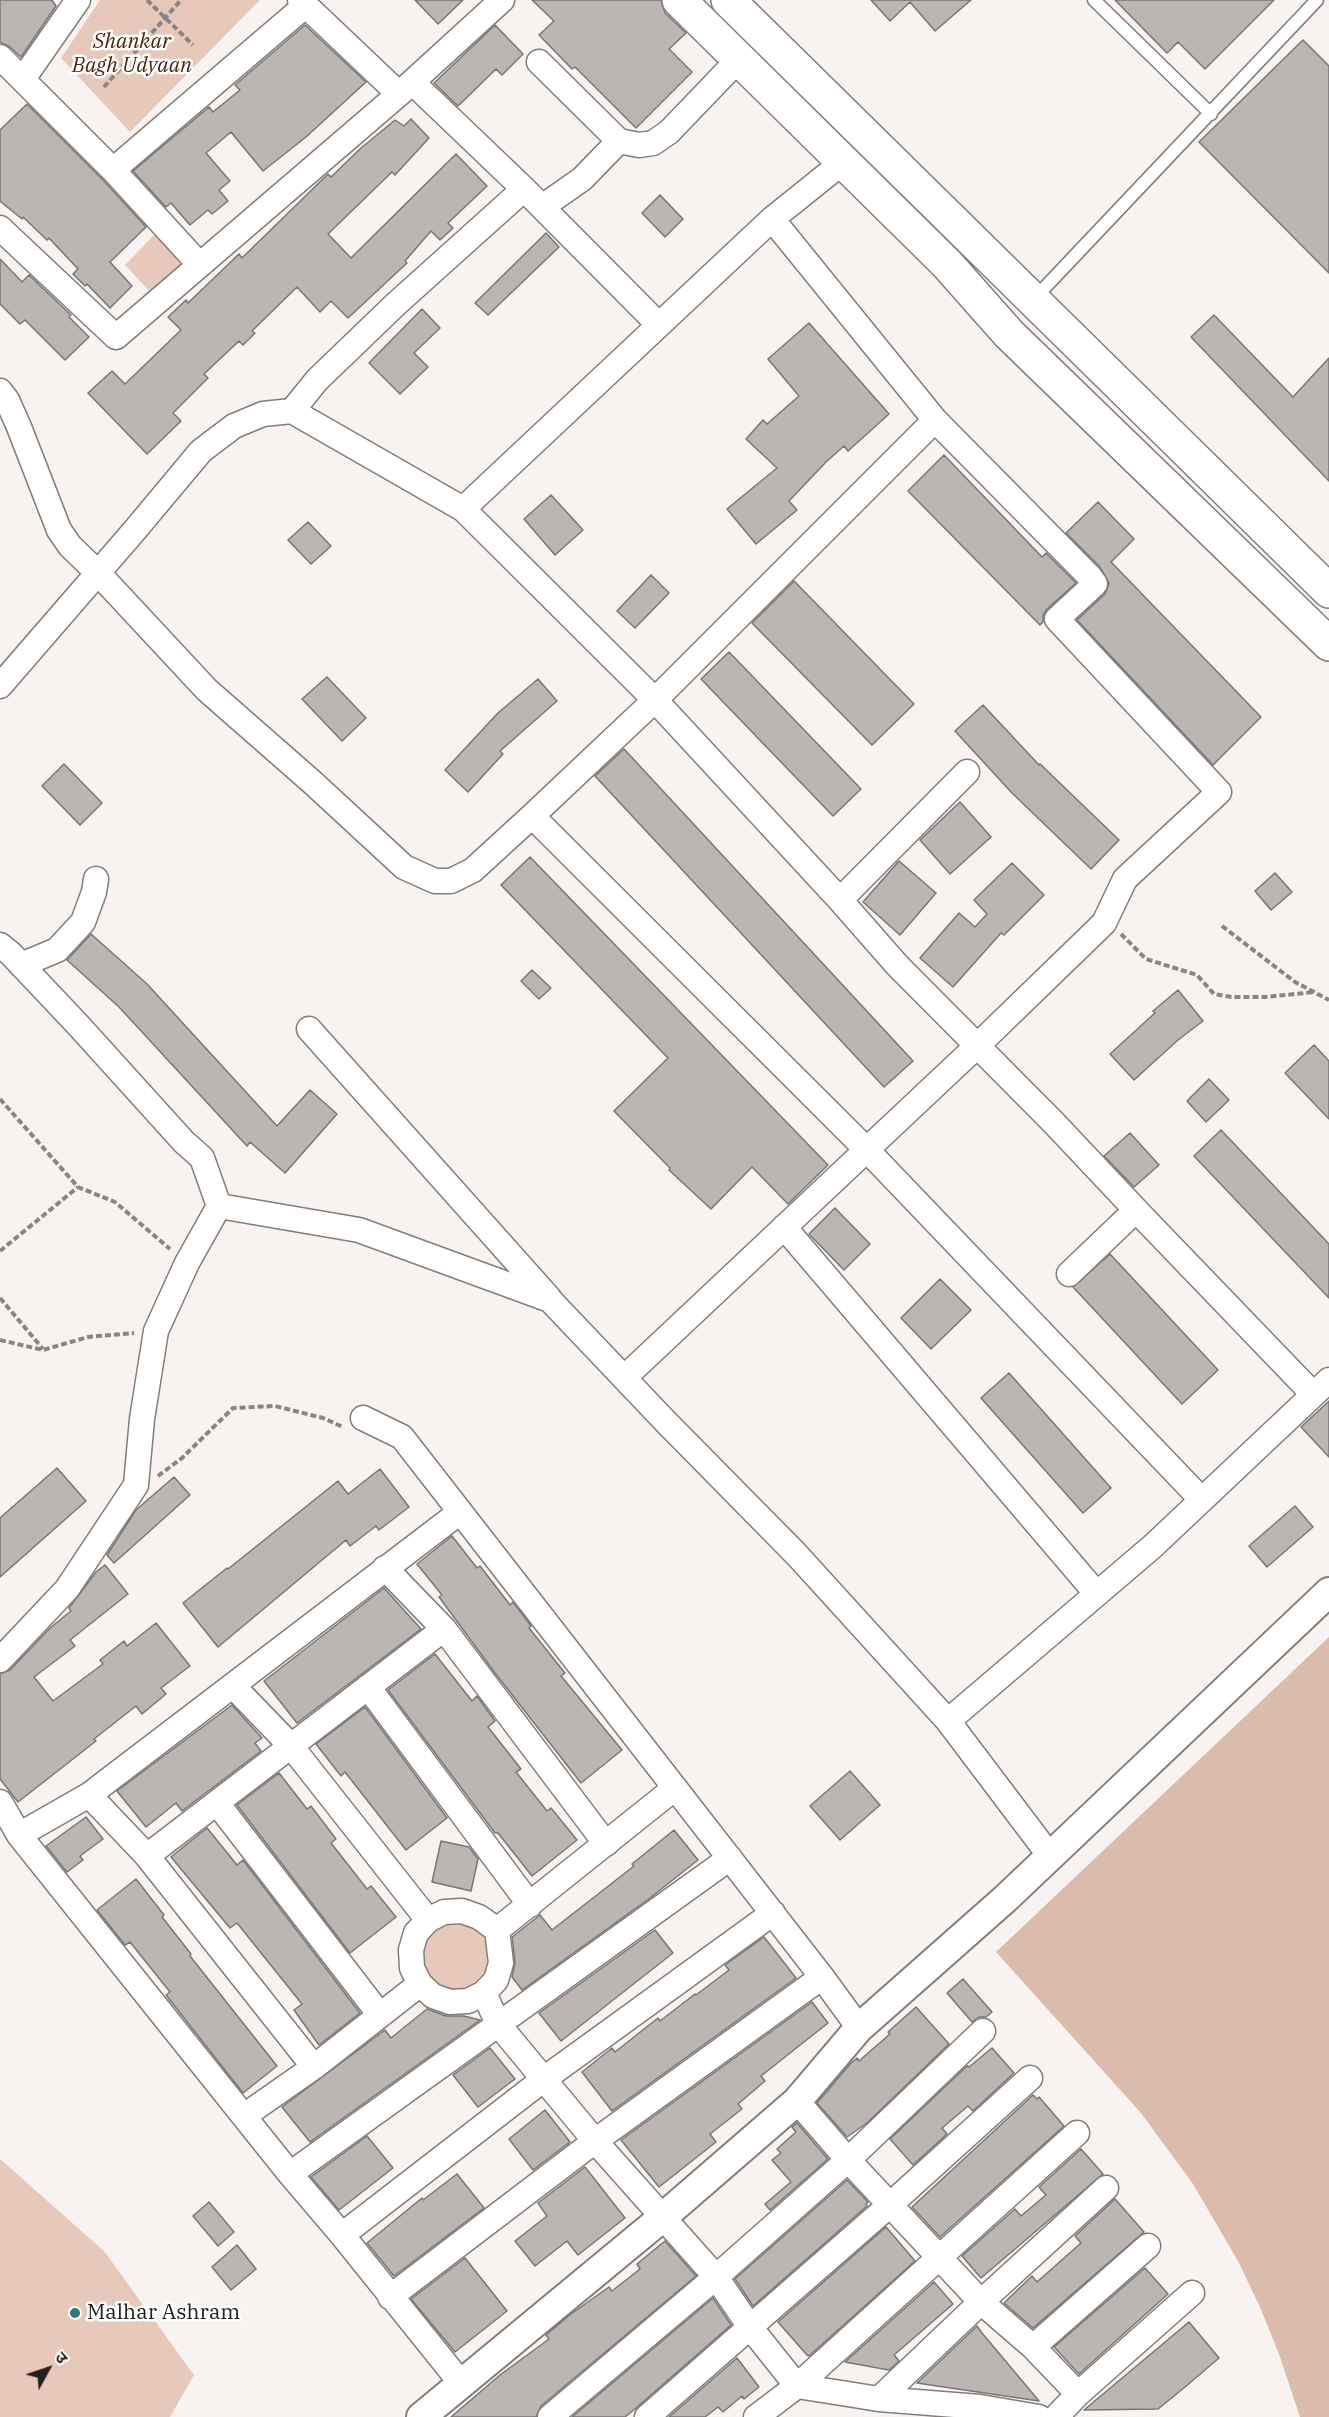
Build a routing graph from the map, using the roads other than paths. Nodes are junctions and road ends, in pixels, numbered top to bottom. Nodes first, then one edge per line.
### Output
1 (78, 0) edge
2 (502, 0) edge
3 (679, 0) edge
4 (1094, 0) edge
5 (1317, 0) edge
6 (303, 2) edge
7 (736, 3) edge
8 (0, 57) edge
9 (739, 59) junction
10 (539, 62) dead end
11 (24, 79) junction
12 (405, 88) junction
13 (1211, 114) junction
14 (619, 141) junction
15 (843, 162) junction
16 (113, 170) junction
17 (524, 189) junction
18 (542, 207) junction
19 (772, 219) junction
20 (0, 228) edge
21 (199, 264) junction
22 (1032, 301) junction
23 (659, 325) junction
24 (0, 391) edge
25 (292, 411) junction
26 (935, 420) junction
27 (463, 509) junction
28 (98, 573) junction
29 (1329, 591) edge
30 (1329, 644) edge
31 (0, 686) edge
32 (655, 700) junction
33 (968, 772) dead end
34 (532, 816) junction
35 (96, 879) dead end
36 (840, 900) junction
37 (0, 945) edge
38 (21, 965) junction
39 (309, 1029) dead end
40 (978, 1046) junction
41 (867, 1150) junction
42 (219, 1206) junction
43 (1136, 1210) junction
44 (784, 1227) junction
45 (1069, 1274) dead end
46 (550, 1300) junction
47 (624, 1378) junction
48 (1321, 1387) edge
49 (363, 1418) road end
50 (1201, 1499) junction
51 (460, 1512) junction
52 (385, 1568) junction
53 (1329, 1592) edge
54 (1096, 1593) junction
55 (444, 1629) junction
56 (0, 1660) edge
57 (233, 1686) junction
58 (368, 1687) junction
59 (948, 1721) junction
60 (291, 1746) junction
61 (675, 1788) junction
62 (88, 1795) junction
63 (0, 1802) edge
64 (217, 1803) junction
65 (19, 1835) junction
66 (606, 1844) junction
67 (147, 1856) junction
68 (1050, 1856) junction
69 (730, 1858) junction
70 (530, 1905) junction
71 (773, 1913) junction
72 (428, 1920) junction
73 (497, 1930) junction
74 (822, 1977) junction
75 (420, 1984) junction
76 (484, 1993) junction
77 (380, 2015) junction
78 (498, 2024) junction
79 (859, 2028) junction
80 (983, 2031) dead end
81 (314, 2067) junction
82 (1030, 2078) dead end
83 (544, 2079) junction
84 (797, 2101) junction
85 (244, 2116) junction
86 (1077, 2133) dead end
87 (595, 2141) junction
88 (848, 2160) junction
89 (290, 2174) junction
90 (1106, 2188) dead end
91 (891, 2204) junction
92 (663, 2217) junction
93 (342, 2235) junction
94 (1148, 2246) dead end
95 (938, 2256) junction
96 (716, 2277) junction
97 (1192, 2293) dead end
98 (390, 2297) junction
99 (981, 2302) junction
100 (750, 2326) junction
101 (1033, 2348) junction
102 (461, 2383) junction
103 (797, 2386) junction
104 (1078, 2394) junction
105 (879, 2399) junction
106 (421, 2417) edge
107 (550, 2417) edge
108 (647, 2417) edge
109 (756, 2417) edge
110 (1039, 2417) edge
111 (1056, 2417) edge

1 - 11 street
2 - 12 street
3 - 9 main road
4 - 13 lane
5 - 13 lane
6 - 12 street
6 - 16 street
7 - 22 main road
8 - 11 street
9 - 14 street
9 - 15 main road
10 - 14 street
11 - 16 street
12 - 17 street
12 - 21 street
13 - 22 lane
14 - 18 street
15 - 19 street
15 - 30 main road
16 - 21 street
17 - 18 street
17 - 25 street
18 - 23 street
19 - 23 street
19 - 26 street
20 - 21 street
22 - 29 main road
23 - 27 street
24 - 28 street
25 - 27 street
25 - 28 street
26 - 32 street
26 - 40 street
27 - 32 street
28 - 31 street
28 - 34 street
32 - 34 street
32 - 36 street
33 - 36 street
34 - 41 street
35 - 38 street
36 - 40 street
37 - 38 street
38 - 42 street
39 - 46 street
40 - 41 street
40 - 43 street
41 - 44 street
41 - 50 street
42 - 46 street
42 - 56 street
43 - 45 street
43 - 48 street
44 - 47 street
44 - 54 street
46 - 47 street
47 - 59 street
48 - 50 street
49 - 51 street
50 - 54 street
51 - 52 street
51 - 61 street
52 - 55 street
52 - 57 street
53 - 68 street
54 - 59 street
55 - 58 street
55 - 66 street
57 - 60 street
57 - 62 street
58 - 60 street
58 - 70 street
59 - 68 street
60 - 64 street
60 - 72 street
61 - 66 street
61 - 69 street
62 - 65 street
62 - 67 street
63 - 65 street
64 - 67 street
64 - 77 street
65 - 85 street
66 - 70 street
67 - 81 street
68 - 79 street
69 - 71 street
69 - 78 street
70 - 73 street
71 - 74 street
71 - 83 street
72 - 73 street
72 - 75 street
73 - 76 street
74 - 79 street
74 - 87 street
75 - 76 street
75 - 77 street
76 - 78 street
77 - 81 street
78 - 83 street
78 - 89 street
79 - 84 street
80 - 88 street
81 - 85 street
82 - 91 street
83 - 87 street
83 - 93 street
84 - 88 street
84 - 92 street
85 - 89 street
86 - 95 street
87 - 92 street
87 - 98 street
88 - 91 street
88 - 96 street
89 - 93 street
90 - 99 street
91 - 95 street
91 - 100 street
92 - 96 street
92 - 102 street
93 - 98 street
94 - 101 street
95 - 99 street
95 - 103 street
96 - 100 street
96 - 107 street
97 - 104 street
98 - 102 street
99 - 101 street
99 - 105 street
100 - 103 street
100 - 108 street
101 - 104 street
102 - 106 street
103 - 105 street
103 - 109 street
104 - 111 street
105 - 110 street

